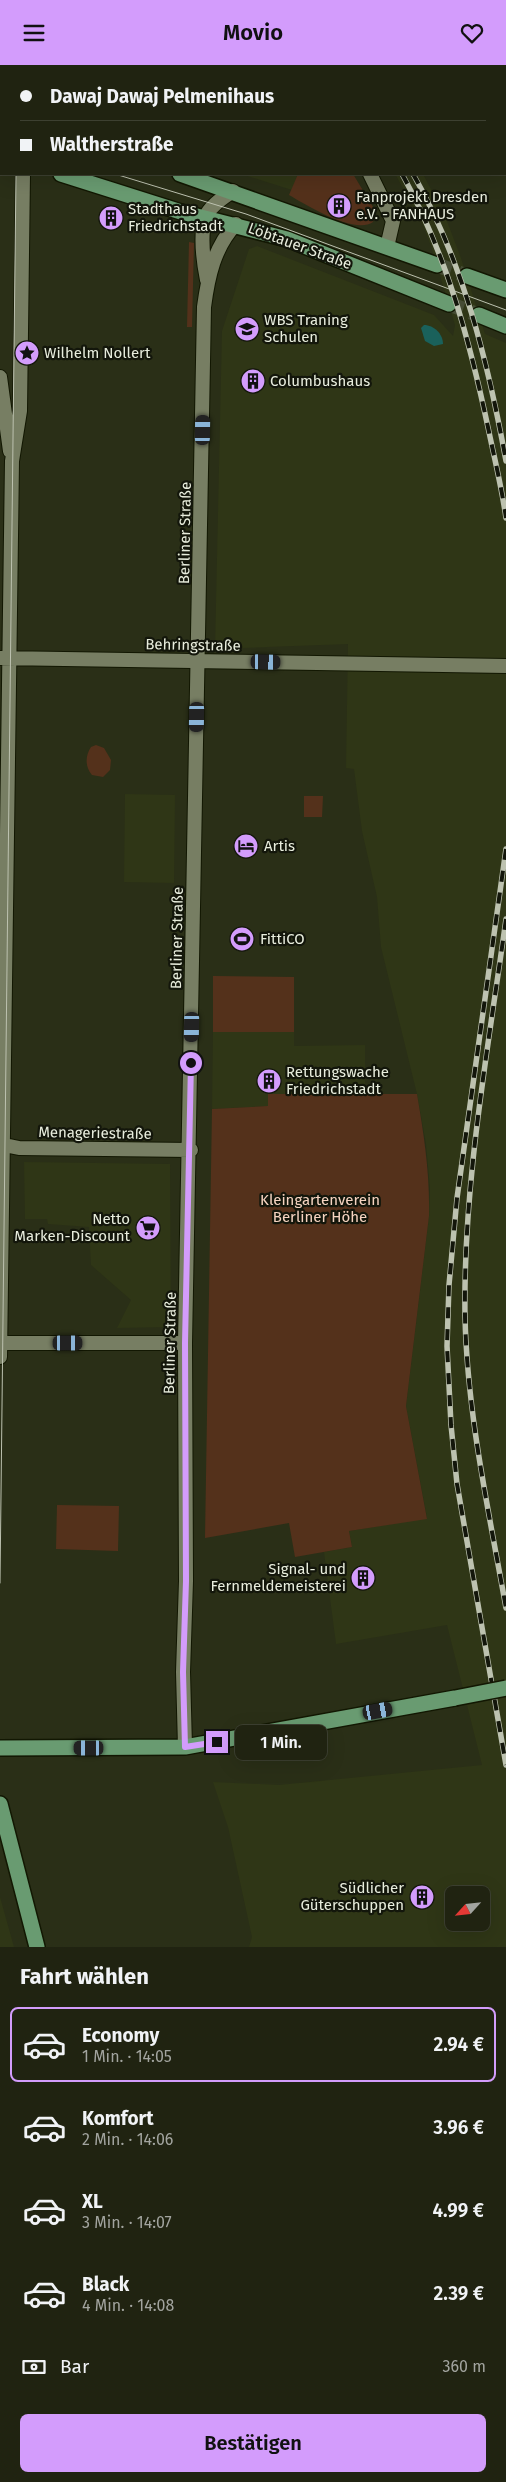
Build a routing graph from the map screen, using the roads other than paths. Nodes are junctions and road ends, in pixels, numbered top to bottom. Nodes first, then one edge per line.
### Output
1 (23, 175) edge
2 (64, 175) edge
3 (183, 175) edge
4 (370, 175) edge
5 (233, 191) junction
6 (206, 216) junction
7 (236, 224) junction
8 (387, 247) junction
9 (437, 265) tunnel mouth
10 (466, 276) tunnel mouth
11 (207, 281) junction
12 (506, 290) edge
13 (449, 304) tunnel mouth
14 (479, 315) tunnel mouth
15 (506, 325) edge
16 (0, 377) edge
17 (12, 461) junction
18 (4, 658) edge
19 (198, 661) junction
20 (506, 666) edge
21 (3, 883) edge
22 (2, 1014) edge
23 (1, 1144) edge
24 (190, 1150) junction
25 (0, 1343) edge
26 (185, 1343) junction
27 (0, 1357) edge
28 (506, 1688) edge
29 (0, 1747) edge
30 (185, 1747) junction
31 (0, 1804) edge
32 (38, 1947) edge

1 - 17 street
2 - 6 main road, Löbtauer Straße
3 - 5 main road, Löbtauer Straße
4 - 8 street
5 - 6 street
5 - 8 main road, Löbtauer Straße
6 - 7 main road, Löbtauer Straße
6 - 11 street, Berliner Straße
7 - 11 street, Berliner Straße
7 - 13 main road, Löbtauer Straße
8 - 9 main road, Löbtauer Straße
10 - 12 main road
11 - 19 street, Berliner Straße
14 - 15 main road
16 - 17 street
17 - 18 street
18 - 19 street, Behringstraße
18 - 21 street
19 - 20 street, Behringstraße
19 - 24 street, Berliner Straße
21 - 22 street
22 - 23 street
23 - 24 street, Menageriestraße
23 - 25 street
24 - 26 street, Berliner Straße
25 - 26 street
25 - 27 street
26 - 30 street, Berliner Straße
28 - 30 main road, bridge
29 - 30 main road
31 - 32 main road

